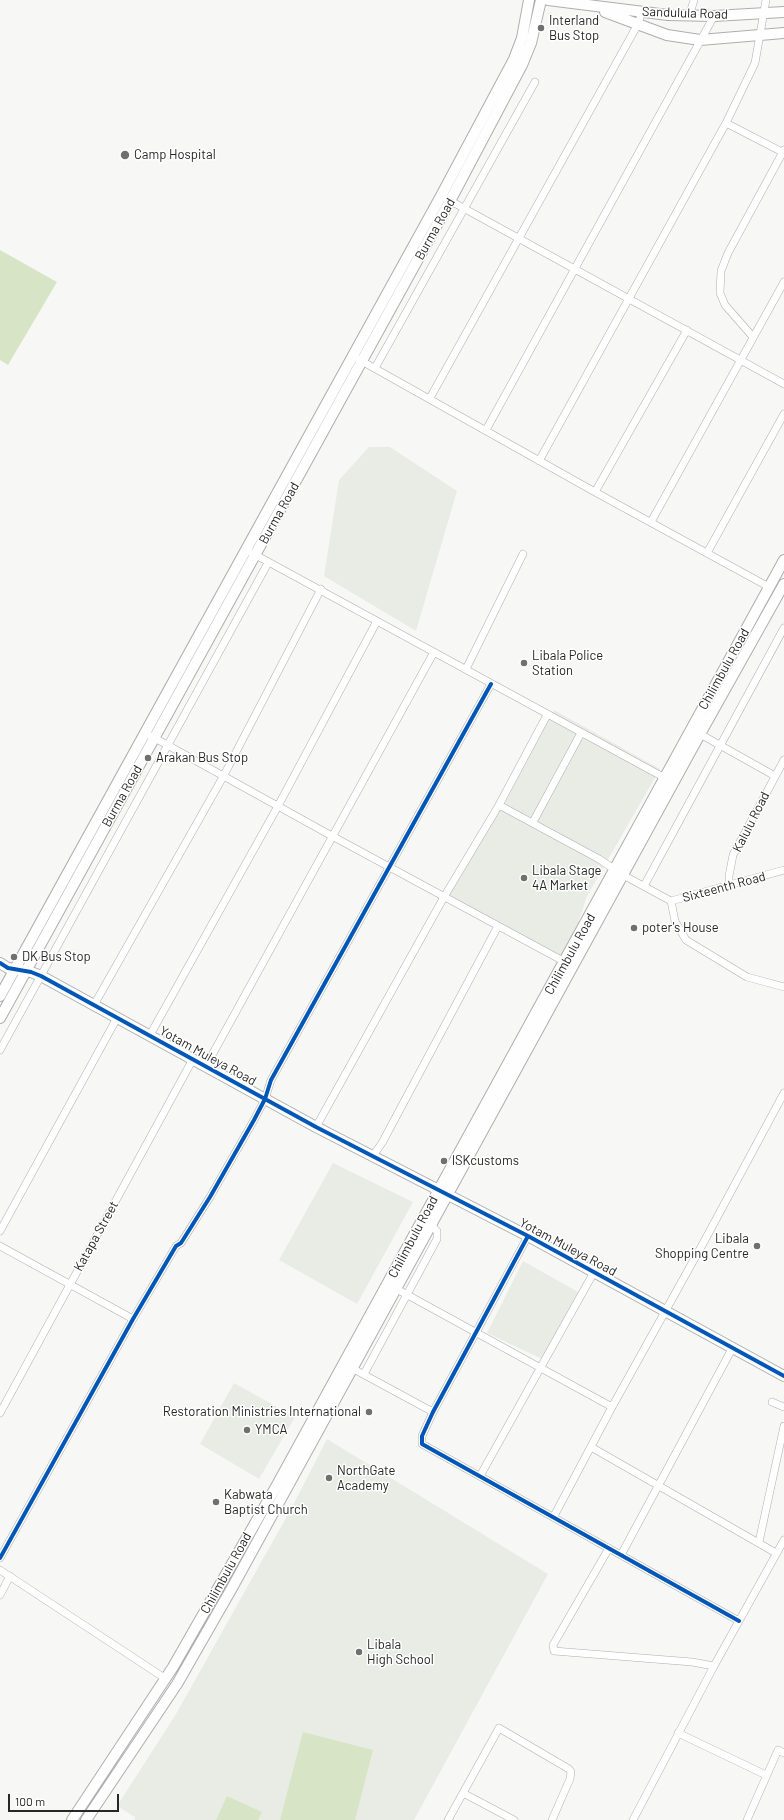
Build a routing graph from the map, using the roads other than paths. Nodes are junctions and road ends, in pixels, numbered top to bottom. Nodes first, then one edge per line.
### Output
1 (529, 0) edge
2 (541, 0) edge
3 (548, 0) edge
4 (694, 0) edge
5 (766, 0) edge
6 (570, 1) edge
7 (586, 5) junction
8 (642, 12) junction
9 (784, 12) edge
10 (762, 14) junction
11 (689, 16) junction
12 (714, 16) junction
13 (638, 24) junction
14 (784, 33) edge
15 (761, 36) junction
16 (700, 40) junction
17 (535, 82) dead end
18 (726, 123) junction
19 (784, 152) edge
20 (446, 199) junction
21 (463, 208) junction
22 (518, 238) junction
23 (575, 269) junction
24 (784, 282) edge
25 (629, 298) junction
26 (687, 330) junction
27 (753, 337) junction
28 (353, 356) junction
29 (741, 360) junction
30 (363, 361) junction
31 (375, 368) junction
32 (784, 384) edge
33 (430, 398) junction
34 (784, 414) edge
35 (486, 430) junction
36 (539, 461) junction
37 (595, 492) junction
38 (651, 522) junction
39 (246, 550) junction
40 (707, 552) junction
41 (522, 554) dead end
42 (256, 555) junction
43 (784, 560) edge
44 (268, 563) junction
45 (769, 587) junction
46 (321, 589) junction
47 (782, 590) edge
48 (377, 622) junction
49 (784, 628) edge
50 (434, 652) junction
51 (466, 670) junction
52 (491, 684) junction
53 (548, 715) junction
54 (581, 733) junction
55 (700, 734) junction
56 (150, 735) junction
57 (719, 745) junction
58 (167, 746) junction
59 (784, 760) edge
60 (775, 776) junction
61 (223, 777) junction
62 (665, 778) junction
63 (499, 805) junction
64 (278, 806) junction
65 (533, 822) junction
66 (332, 836) junction
67 (389, 867) junction
68 (784, 870) edge
69 (619, 873) junction
70 (644, 886) junction
71 (729, 886) junction
72 (444, 897) junction
73 (671, 901) junction
74 (498, 926) junction
75 (565, 962) junction
76 (0, 963) edge
77 (14, 969) junction
78 (25, 971) junction
79 (41, 976) junction
80 (784, 987) edge
81 (0, 996) edge
82 (94, 1005) junction
83 (0, 1018) edge
84 (118, 1018) junction
85 (150, 1035) junction
86 (0, 1050) edge
87 (193, 1059) junction
88 (206, 1066) junction
89 (784, 1093) edge
90 (265, 1099) junction
91 (316, 1127) junction
92 (372, 1158) junction
93 (438, 1192) junction
94 (448, 1196) junction
95 (431, 1225) junction
96 (0, 1231) edge
97 (528, 1236) junction
98 (0, 1246) edge
99 (594, 1272) junction
100 (70, 1285) junction
101 (392, 1286) junction
102 (406, 1296) junction
103 (665, 1310) junction
104 (133, 1319) junction
105 (476, 1333) junction
106 (733, 1347) junction
107 (348, 1366) junction
108 (540, 1368) junction
109 (364, 1374) junction
110 (784, 1376) edge
111 (772, 1402) dead end
112 (612, 1407) junction
113 (784, 1407) edge
114 (433, 1412) junction
115 (0, 1413) edge
116 (784, 1426) edge
117 (591, 1447) junction
118 (480, 1476) junction
119 (657, 1486) junction
120 (554, 1516) junction
121 (784, 1540) edge
122 (759, 1542) junction
123 (609, 1548) junction
124 (776, 1553) junction
125 (621, 1555) junction
126 (0, 1558) edge
127 (0, 1570) edge
128 (10, 1576) junction
129 (0, 1595) edge
130 (739, 1621) junction
131 (714, 1666) junction
132 (166, 1679) junction
133 (678, 1733) junction
134 (784, 1753) edge
135 (766, 1775) junction
136 (464, 1793) junction
137 (72, 1820) edge
138 (86, 1820) edge
139 (448, 1820) edge
140 (514, 1820) edge
141 (552, 1820) edge
142 (633, 1820) edge
143 (747, 1820) edge

1 - 20 main road, Burma Road
2 - 20 main road, Burma Road
3 - 6 main road, Sandulula Road
4 - 11 street
5 - 10 street
6 - 7 main road, Sandulula Road
7 - 8 main road, Sandulula Road
7 - 13 main road, Sandulula Road
8 - 11 main road, Sandulula Road
8 - 13 street
9 - 10 main road, Sandulula Road
10 - 12 main road, Sandulula Road
10 - 15 street
11 - 12 main road, Sandulula Road
12 - 16 street
13 - 16 main road, Sandulula Road
13 - 22 street
14 - 15 main road, Sandulula Road
15 - 16 main road, Sandulula Road
15 - 18 street
16 - 23 street
17 - 21 street
18 - 19 street
18 - 25 street
19 - 27 street
20 - 21 street
20 - 28 main road, Burma Road
20 - 30 main road, Burma Road
21 - 22 street
21 - 31 street
22 - 23 street
22 - 33 street
23 - 25 street
23 - 35 street
24 - 27 street
25 - 26 street
25 - 36 street
26 - 29 street
26 - 37 street
27 - 29 street
28 - 30 street
28 - 39 main road, Burma Road
29 - 32 street
29 - 38 street
30 - 31 street
30 - 42 main road, Burma Road
31 - 33 street
33 - 35 street
34 - 40 street
35 - 36 street
36 - 37 street
37 - 38 street
38 - 40 street
39 - 42 street
39 - 56 main road, Burma Road
40 - 45 street
41 - 51 street
42 - 44 street
42 - 56 main road, Burma Road
43 - 45 main road, Chilimbulu Road
44 - 46 street
44 - 58 street
45 - 62 main road, Chilimbulu Road
46 - 48 street
46 - 61 street
47 - 55 main road, Chilimbulu Road
48 - 50 street
48 - 64 street
49 - 57 street
50 - 51 street
50 - 66 street
51 - 52 street
52 - 53 street
52 - 67 street
53 - 54 street
53 - 63 street
54 - 62 street
54 - 65 street
55 - 57 street
55 - 69 main road, Chilimbulu Road
56 - 58 street
56 - 77 main road, Burma Road
56 - 78 main road, Burma Road
57 - 60 street
57 - 70 street
58 - 61 street
58 - 79 street
59 - 60 street, Kalulu Road
60 - 71 street, Kalulu Road
61 - 64 street
61 - 82 street
62 - 69 main road, Chilimbulu Road
63 - 65 street, Sixteenth Road
63 - 72 street
64 - 66 street
64 - 85 street
65 - 69 street, Sixteenth Road
66 - 67 street
66 - 88 street
67 - 72 street
67 - 90 street
68 - 71 street, Sixteenth Road
69 - 70 street, Sixteenth Road
69 - 75 main road, Chilimbulu Road
69 - 94 main road, Chilimbulu Road
70 - 73 street, Sixteenth Road
71 - 73 street, Sixteenth Road
72 - 74 street
72 - 91 street
73 - 80 street
74 - 75 street
74 - 92 street
75 - 93 main road, Chilimbulu Road
76 - 77 main road, Yotam Muleya Road
77 - 78 main road, Yotam Muleya Road
77 - 81 main road, Burma Road
78 - 79 main road, Yotam Muleya Road
78 - 83 main road, Burma Road
79 - 82 main road, Yotam Muleya Road
79 - 86 street
82 - 84 main road, Yotam Muleya Road
84 - 85 main road, Yotam Muleya Road
84 - 96 street
85 - 87 main road, Yotam Muleya Road
87 - 88 main road, Yotam Muleya Road
87 - 100 street, Katapa Street
88 - 90 main road, Yotam Muleya Road
89 - 103 street
90 - 91 main road, Yotam Muleya Road
90 - 104 street
91 - 92 main road, Yotam Muleya Road
92 - 93 main road, Yotam Muleya Road
93 - 94 main road, Yotam Muleya Road
93 - 101 main road, Chilimbulu Road
94 - 95 main road, Chilimbulu Road
94 - 97 main road, Yotam Muleya Road
95 - 101 main road, Chilimbulu Road
95 - 102 street
97 - 99 main road, Yotam Muleya Road
97 - 105 street
98 - 100 street
99 - 103 main road, Yotam Muleya Road
99 - 108 street
100 - 104 street
100 - 115 street, Katapa Street
101 - 102 street
101 - 107 main road, Chilimbulu Road
102 - 105 street
102 - 109 street
103 - 106 main road, Yotam Muleya Road
103 - 112 street
104 - 126 street
105 - 108 street
105 - 114 street
106 - 110 main road, Yotam Muleya Road
106 - 119 street
107 - 109 street
107 - 132 main road, Chilimbulu Road
107 - 138 main road, Chilimbulu Road
108 - 112 street
108 - 118 street
109 - 114 street
111 - 113 street
112 - 117 street
114 - 118 street
116 - 122 street
117 - 119 street
117 - 120 street
118 - 120 street
119 - 122 street
119 - 125 street
120 - 123 street
121 - 124 street
122 - 124 street
123 - 125 street
123 - 131 street
124 - 130 street
125 - 130 street
127 - 128 street
128 - 129 street
128 - 132 street
130 - 131 street
131 - 133 street
132 - 137 main road, Chilimbulu Road
133 - 135 street
133 - 142 street
134 - 135 street
135 - 143 street
136 - 139 street
136 - 140 street
136 - 141 street

